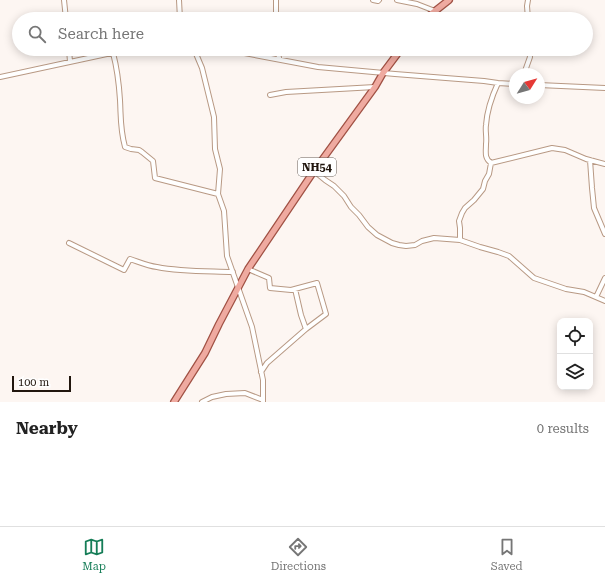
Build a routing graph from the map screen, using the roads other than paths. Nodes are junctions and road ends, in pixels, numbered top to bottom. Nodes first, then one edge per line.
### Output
1 (64, 0) edge
2 (179, 0) edge
3 (276, 0) edge
4 (373, 0) edge
5 (379, 0) edge
6 (397, 0) edge
7 (449, 0) edge
8 (528, 0) edge
9 (434, 11) joint
10 (65, 12) edge
11 (180, 12) edge
12 (276, 12) edge
13 (527, 12) edge
14 (70, 56) edge
15 (99, 56) edge
16 (114, 56) edge
17 (197, 56) edge
18 (262, 56) edge
19 (396, 56) edge
20 (530, 56) edge
21 (278, 59) joint
22 (70, 62) junction
23 (526, 68) edge
24 (383, 73) junction
25 (0, 77) edge
26 (498, 83) junction
27 (509, 84) edge
28 (545, 85) edge
29 (375, 87) junction
30 (605, 88) edge
31 (270, 95) dead end
32 (590, 160) junction
33 (491, 163) junction
34 (605, 164) edge
35 (314, 171) junction
36 (218, 194) junction
37 (605, 234) edge
38 (460, 240) junction
39 (69, 243) dead end
40 (248, 269) junction
41 (233, 272) junction
42 (605, 278) edge
43 (238, 288) junction
44 (295, 289) junction
45 (596, 297) junction
46 (605, 301) edge
47 (306, 329) junction
48 (261, 372) junction
49 (263, 401) edge
50 (174, 402) edge
51 (202, 402) edge

1 - 10 street
2 - 11 street
3 - 12 street
4 - 5 street
6 - 9 street
7 - 9 main road
8 - 13 street
14 - 22 street
15 - 22 street
16 - 36 street
17 - 36 street
18 - 21 street
19 - 24 main road, NH54
20 - 23 street
21 - 24 street
22 - 25 street
24 - 26 street
24 - 29 main road, NH54
26 - 27 street
26 - 33 street
28 - 30 street
29 - 31 street
29 - 35 main road, NH54
32 - 33 street
32 - 34 street
32 - 37 street
33 - 38 street
35 - 38 street
35 - 40 main road, NH54
36 - 41 street
38 - 45 street
39 - 41 street
40 - 43 main road, NH54
40 - 44 street
41 - 43 street
42 - 45 street
43 - 48 street
43 - 50 main road, NH54
44 - 47 street
44 - 47 street
45 - 46 street
47 - 48 street
48 - 49 street
49 - 51 street

